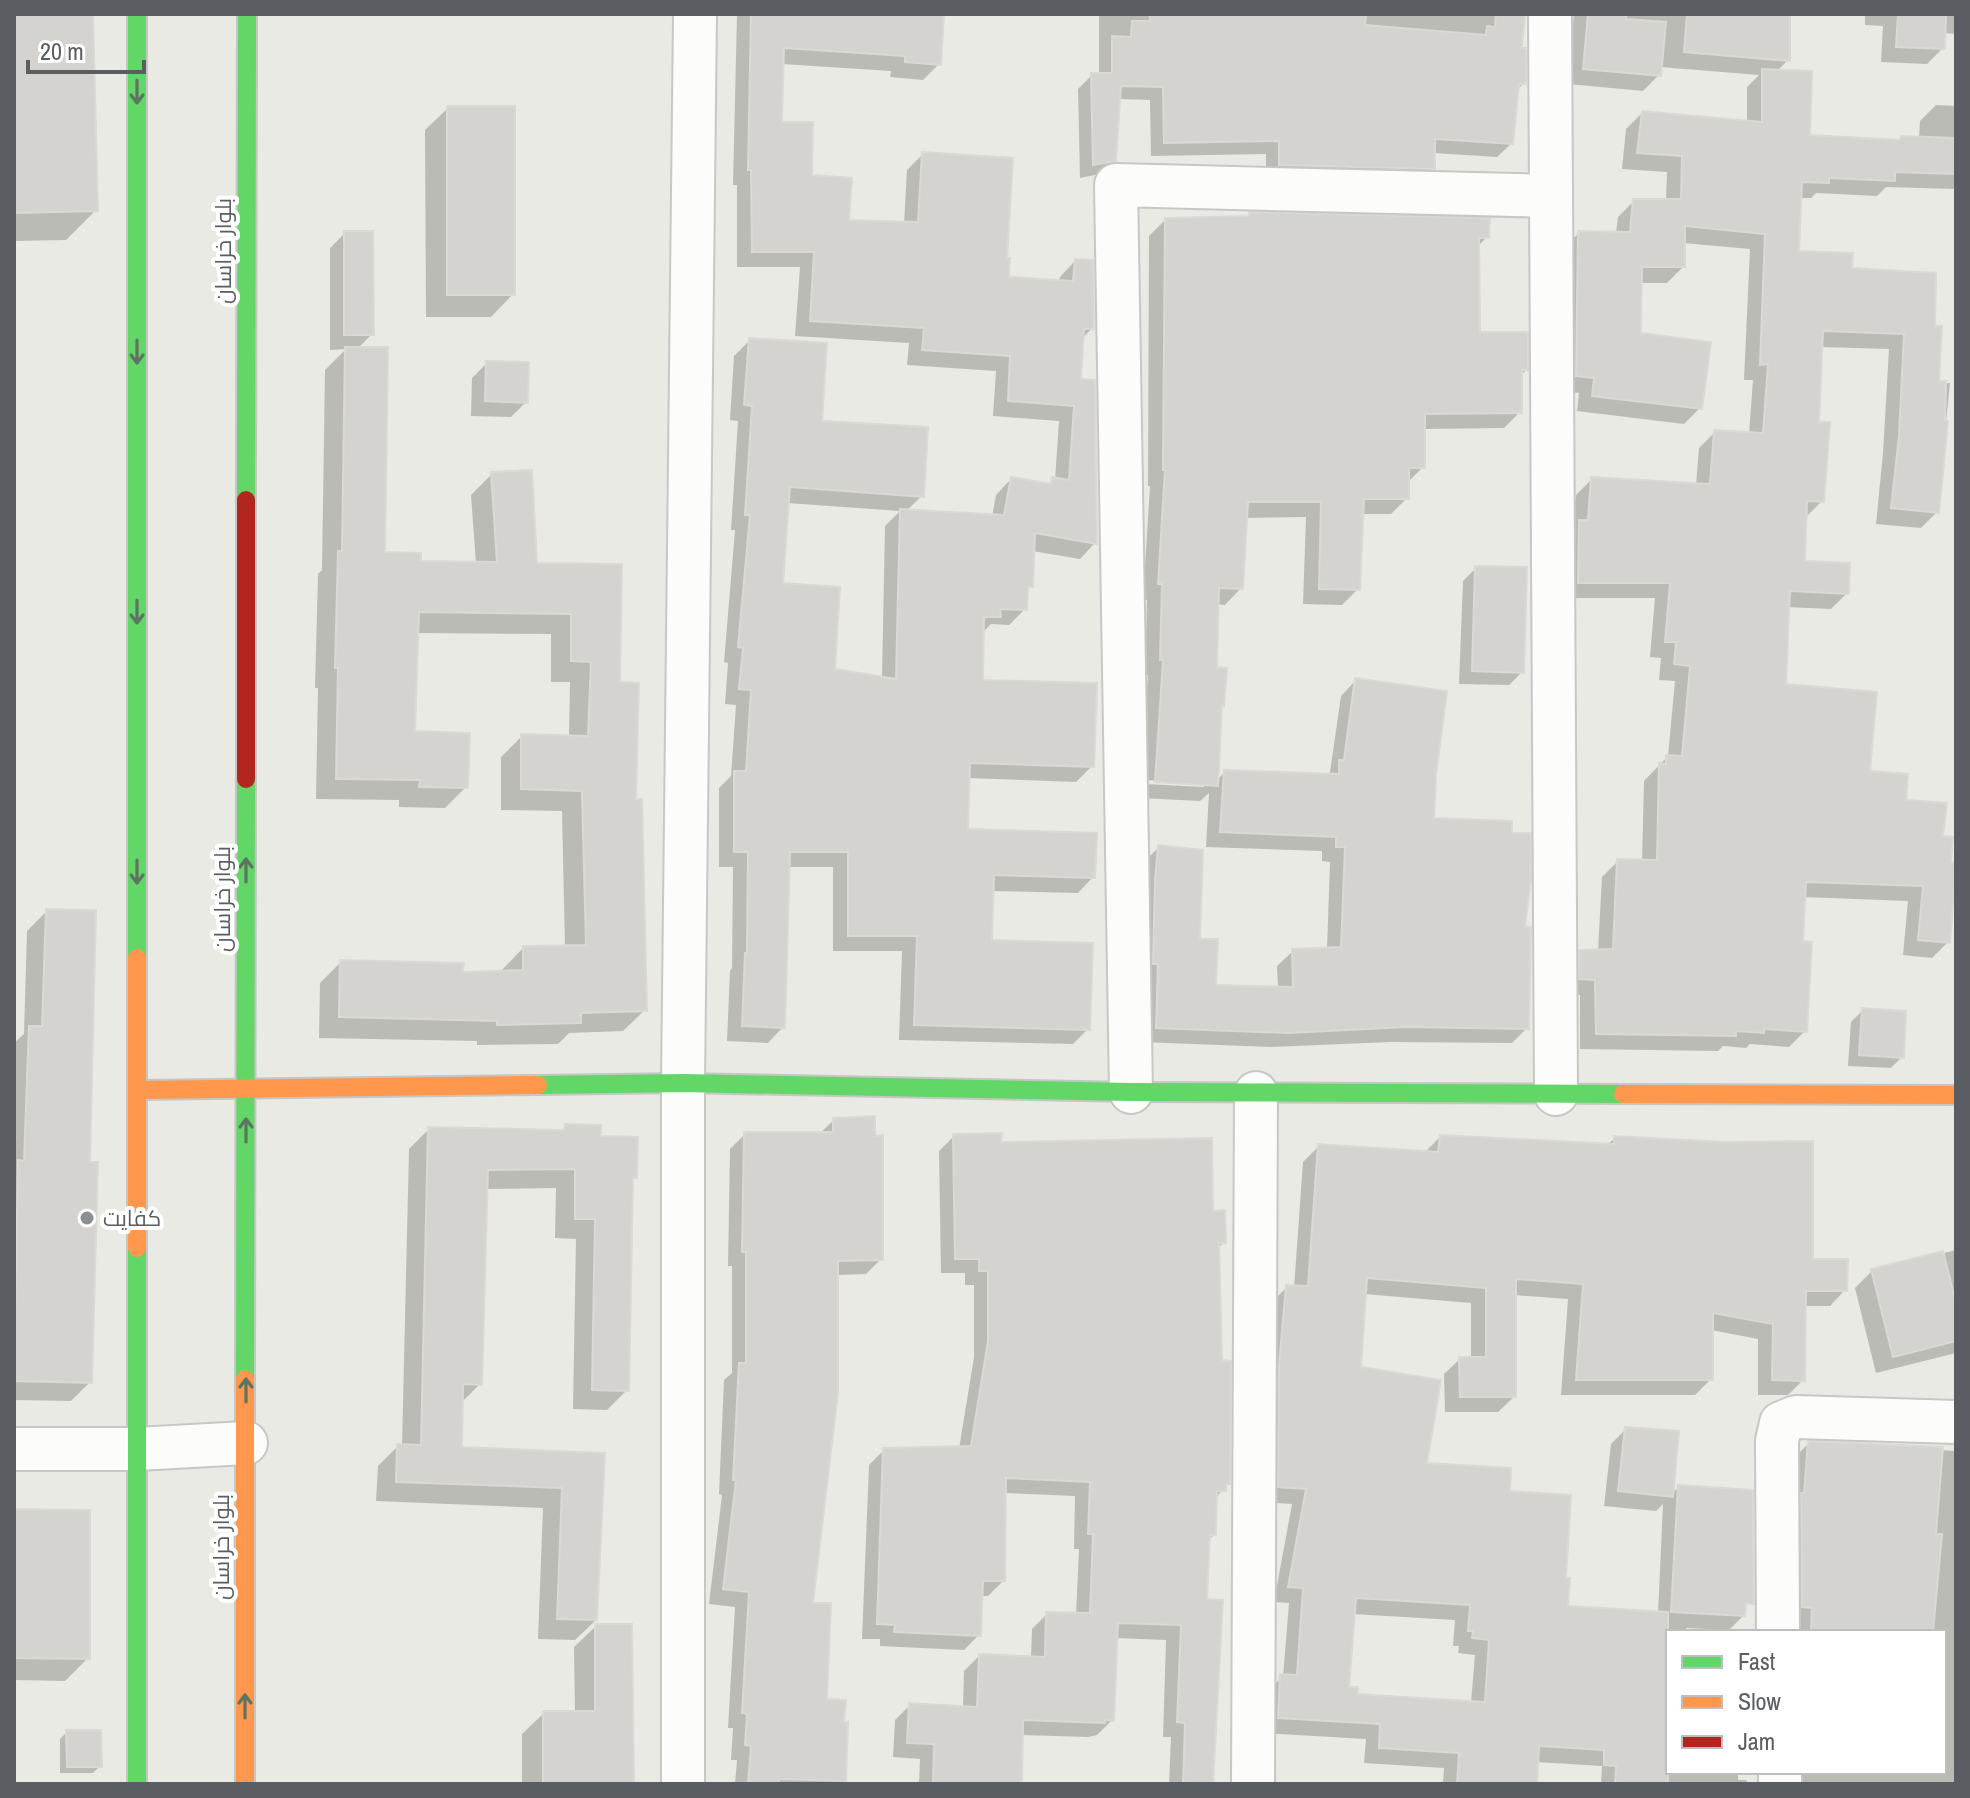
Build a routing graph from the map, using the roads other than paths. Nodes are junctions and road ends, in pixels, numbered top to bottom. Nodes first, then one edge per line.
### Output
1 (137, 14) edge
2 (247, 14) edge
3 (695, 14) edge
4 (1550, 14) edge
5 (1551, 196) junction
6 (683, 1083) junction
7 (246, 1088) junction
8 (137, 1090) junction
9 (1131, 1092) junction
10 (1256, 1093) junction
11 (1556, 1094) junction
12 (1956, 1095) edge
13 (1956, 1422) edge
14 (246, 1443) junction
15 (14, 1449) edge
16 (137, 1449) junction
17 (1778, 1630) edge
18 (137, 1784) edge
19 (245, 1784) edge
20 (683, 1784) edge
21 (1253, 1784) edge

1 -> 8 main road
7 -> 2 main road, بلوار خراسان
3 - 6 street
4 - 5 street
5 - 9 street
5 - 11 street
6 - 7 main road
6 - 9 main road
6 - 20 street
7 - 8 main road
14 -> 7 main road, بلوار خراسان
8 - 16 main road
9 - 10 main road
10 - 11 main road
10 - 21 street
11 - 12 main road
13 - 17 street
14 - 16 street
19 -> 14 main road, بلوار خراسان
15 - 16 street
16 - 18 main road

